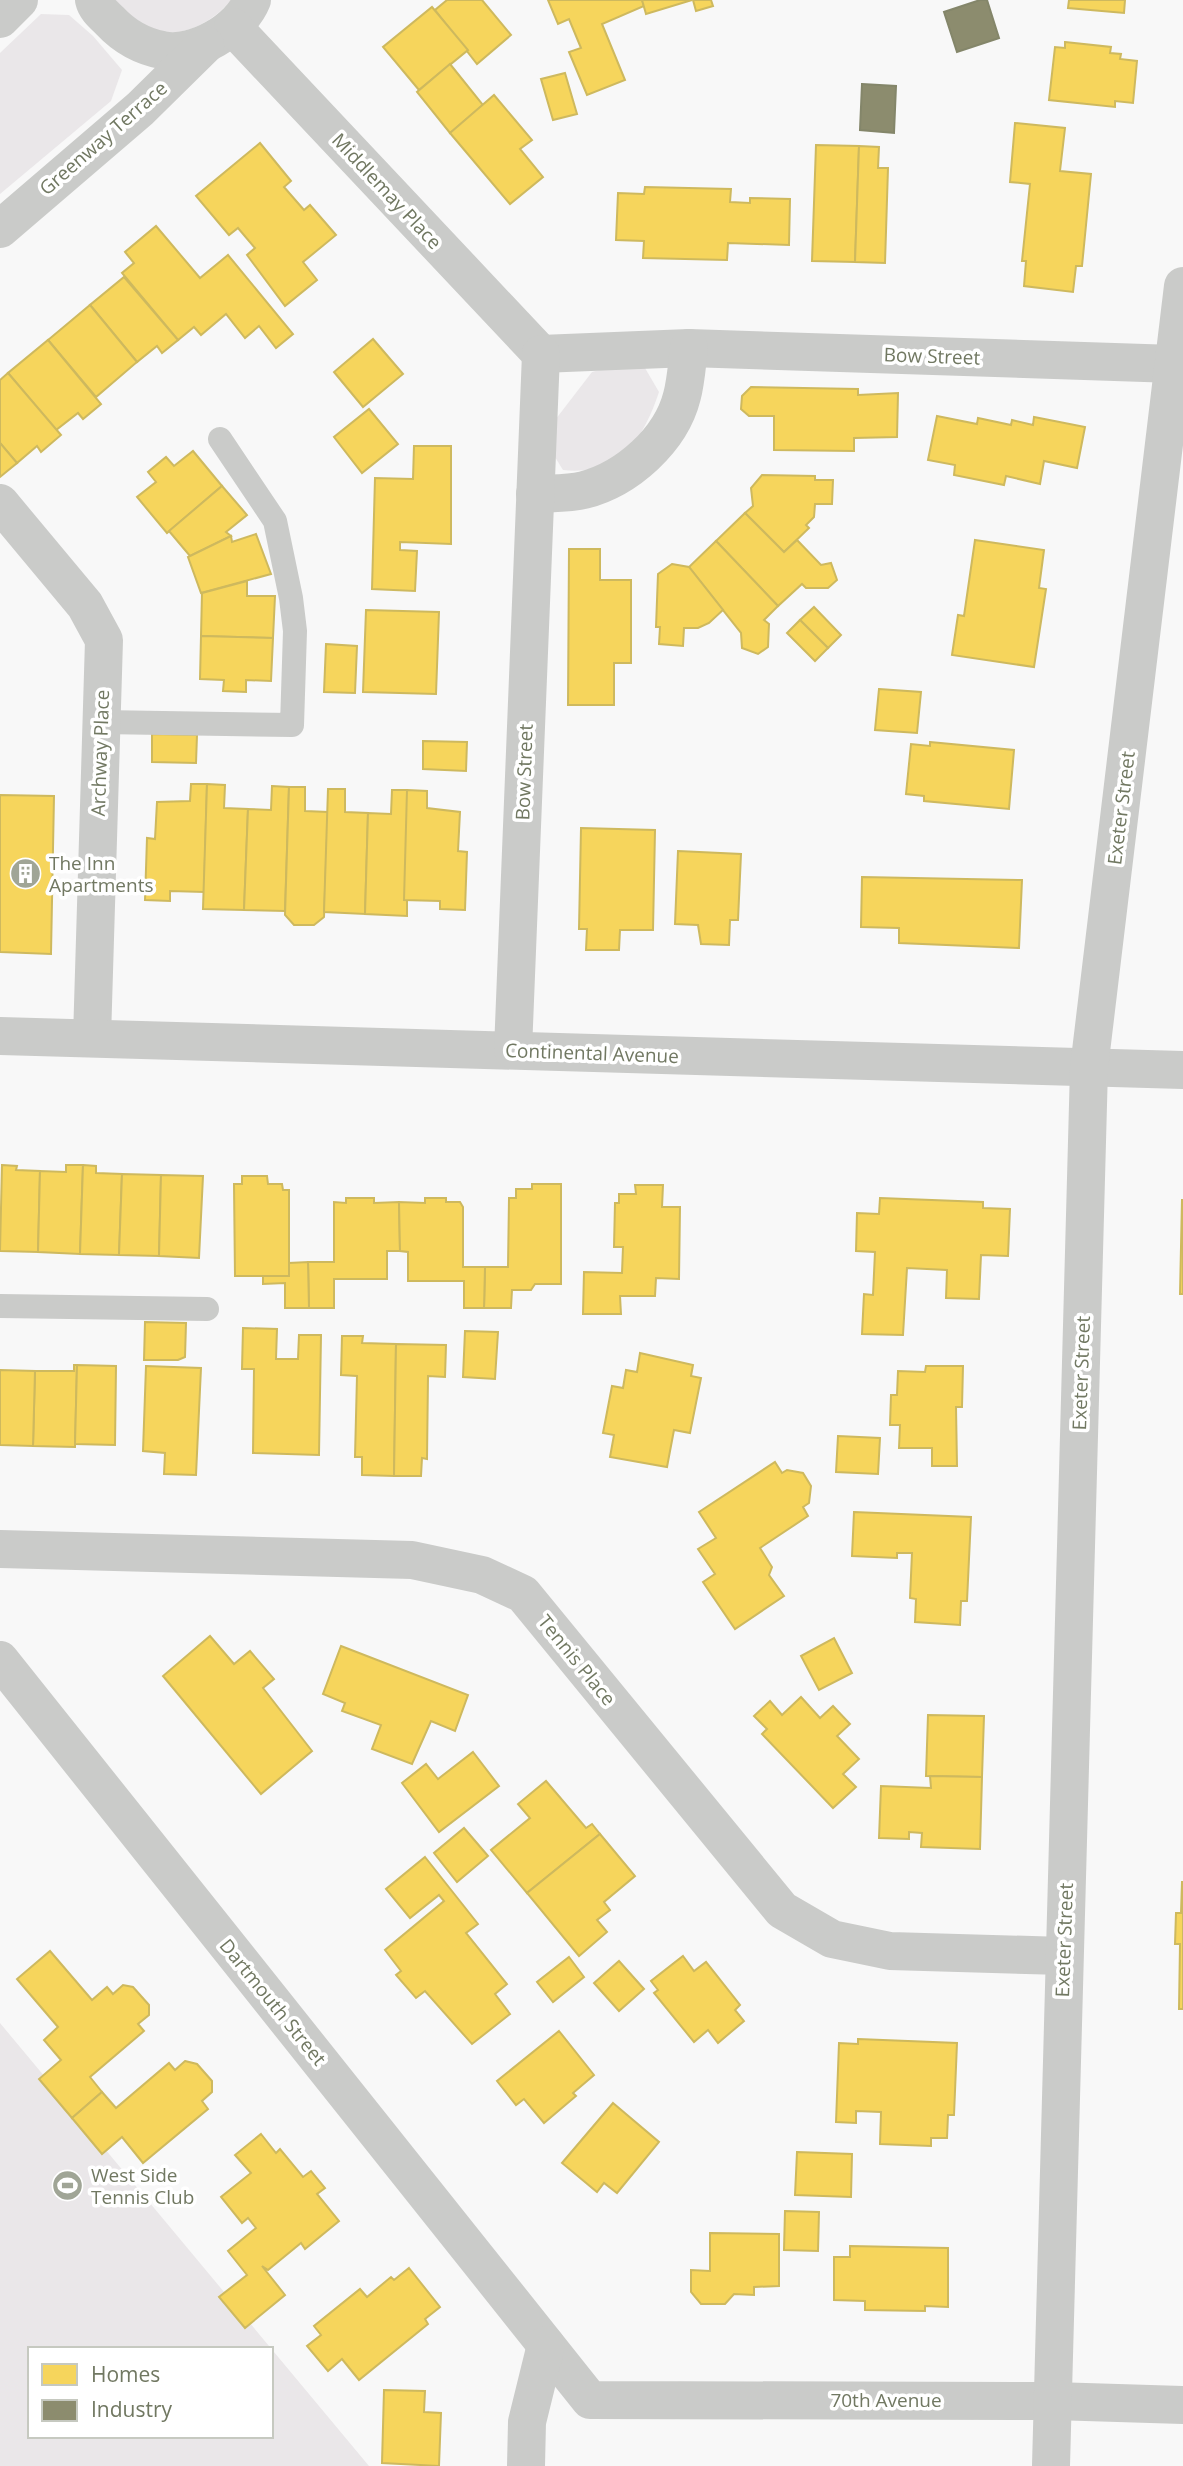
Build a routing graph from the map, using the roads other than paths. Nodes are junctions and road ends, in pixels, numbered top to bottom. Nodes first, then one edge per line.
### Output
1 (19, 0) edge
2 (94, 0) edge
3 (0, 19) edge
4 (230, 24) edge
5 (0, 229) edge
6 (1183, 286) edge
7 (689, 348) junction
8 (541, 354) junction
9 (1175, 364) junction
10 (220, 439) dead end
11 (535, 494) junction
12 (0, 503) edge
13 (101, 722) junction
14 (0, 1037) edge
15 (92, 1038) junction
16 (513, 1050) junction
17 (1089, 1068) junction
18 (1183, 1070) edge
19 (0, 1306) edge
20 (207, 1309) dead end
21 (0, 1549) edge
22 (0, 1660) edge
23 (1064, 1956) junction
24 (546, 2344) junction
25 (590, 2400) joint
26 (1053, 2401) junction
27 (1183, 2405) edge
28 (526, 2466) edge
29 (1051, 2466) edge

1 - 3 street
2 - 4 street
4 - 5 street, Greenway Terrace
4 - 8 street, Middlemay Place
6 - 9 street, Exeter Street
7 - 8 street, Bow Street
7 - 9 street, Bow Street
7 - 11 street
8 - 11 street, Bow Street
9 - 17 street, Exeter Street
10 - 13 lane
11 - 16 street, Bow Street
12 - 13 street, Archway Place
13 - 15 street, Archway Place
14 - 15 street, Continental Avenue
15 - 16 street, Continental Avenue
16 - 17 street, Continental Avenue
17 - 18 street, Continental Avenue
17 - 23 street, Exeter Street
19 - 20 lane
21 - 23 street, Tennis Place
22 - 24 street, Dartmouth Street
23 - 26 street, Exeter Street
24 - 25 street, Dartmouth Street
24 - 28 street
25 - 26 street, 70th Avenue
26 - 27 street, 70th Avenue
26 - 29 street, Exeter Street

